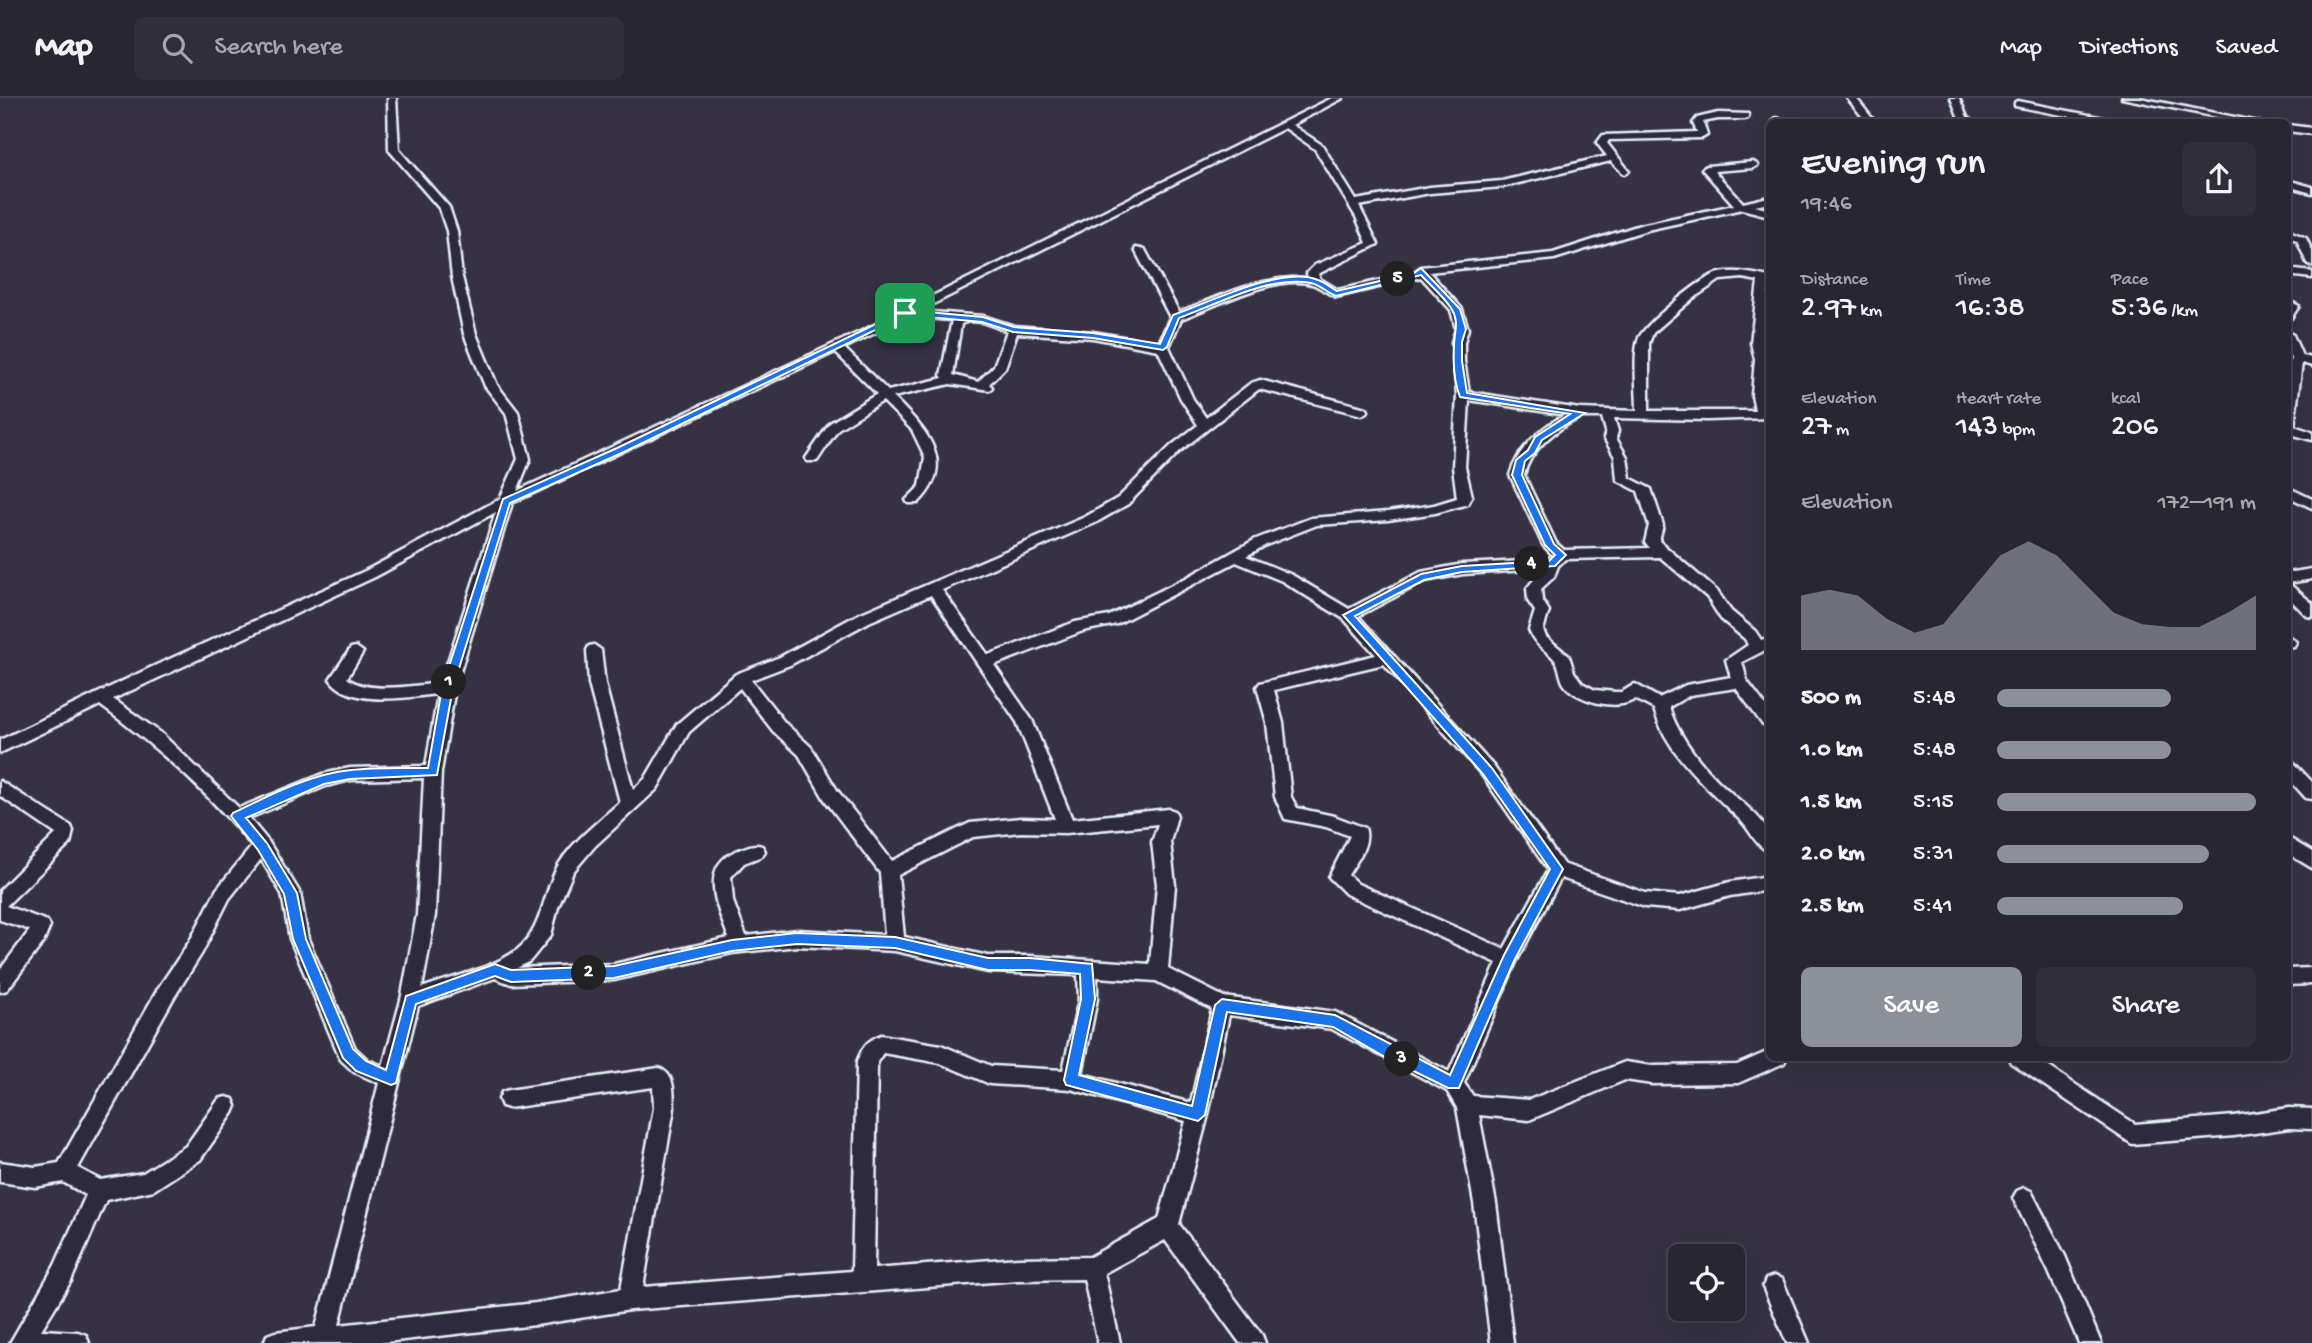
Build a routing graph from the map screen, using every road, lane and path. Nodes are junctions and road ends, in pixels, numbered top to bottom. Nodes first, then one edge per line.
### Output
1 (393, 98) edge
2 (1339, 98) edge
3 (1851, 98) edge
4 (1955, 98) edge
5 (2123, 101) edge
6 (2018, 104) dead end
7 (2116, 114) dead end
8 (1745, 116) dead end
9 (1868, 119) edge
10 (1963, 119) edge
11 (2094, 119) edge
12 (2112, 119) edge
13 (2235, 119) edge
14 (1286, 125) junction
15 (2291, 128) edge
16 (2312, 131) edge
17 (1611, 158) junction
18 (1753, 165) dead end
19 (1624, 171) dead end
20 (2291, 184) edge
21 (2312, 190) edge
22 (1766, 201) edge
23 (1351, 204) junction
24 (1740, 205) junction
25 (1766, 212) edge
26 (2291, 234) edge
27 (1140, 250) dead end
28 (2312, 262) edge
29 (1421, 270) junction
30 (2291, 272) edge
31 (2312, 275) edge
32 (1766, 279) edge
33 (1315, 281) junction
34 (1766, 285) edge
35 (905, 313) junction
36 (1176, 317) junction
37 (965, 319) junction
38 (1013, 329) junction
39 (2291, 344) edge
40 (836, 346) junction
41 (1163, 347) junction
42 (2297, 358) junction
43 (2312, 362) edge
44 (950, 380) junction
45 (2291, 381) edge
46 (1463, 395) junction
47 (883, 396) junction
48 (1362, 411) dead end
49 (1580, 413) junction
50 (1607, 413) junction
51 (1643, 414) junction
52 (1765, 414) edge
53 (1204, 425) junction
54 (2291, 429) edge
55 (2312, 436) edge
56 (812, 458) dead end
57 (2291, 493) edge
58 (913, 500) dead end
59 (506, 501) junction
60 (2312, 504) edge
61 (1662, 552) junction
62 (1236, 557) junction
63 (1556, 559) junction
64 (2312, 574) edge
65 (2291, 577) edge
66 (933, 587) junction
67 (2291, 591) edge
68 (2312, 612) edge
69 (1349, 615) junction
70 (1763, 645) edge
71 (594, 650) dead end
72 (356, 652) dead end
73 (1385, 658) junction
74 (986, 662) junction
75 (741, 678) junction
76 (1740, 682) junction
77 (447, 688) junction
78 (102, 699) junction
79 (1661, 705) junction
80 (1766, 717) edge
81 (0, 747) edge
82 (2291, 770) edge
83 (433, 772) junction
84 (0, 787) edge
85 (2312, 793) edge
86 (629, 805) junction
87 (237, 816) junction
88 (1066, 826) junction
89 (1766, 840) edge
90 (262, 846) junction
91 (2291, 847) edge
92 (756, 851) dead end
93 (2312, 861) edge
94 (1557, 869) junction
95 (889, 871) junction
96 (1766, 883) edge
97 (1, 901) edge
98 (895, 943) junction
99 (740, 944) junction
100 (1508, 959) junction
101 (1087, 969) junction
102 (495, 970) junction
103 (1158, 973) junction
104 (2312, 976) edge
105 (2291, 977) edge
106 (0, 984) edge
107 (410, 1000) junction
108 (1222, 1005) junction
109 (1768, 1061) edge
110 (2024, 1061) edge
111 (391, 1079) junction
112 (1071, 1080) junction
113 (1454, 1084) junction
114 (509, 1100) dead end
115 (1467, 1105) junction
116 (226, 1106) dead end
117 (1198, 1115) junction
118 (2312, 1119) edge
119 (0, 1172) edge
120 (65, 1172) junction
121 (99, 1191) junction
122 (2024, 1198) dead end
123 (1168, 1226) junction
124 (1092, 1268) junction
125 (863, 1282) junction
126 (1774, 1287) dead end
127 (630, 1299) junction
128 (323, 1341) edge
129 (22, 1342) edge
130 (78, 1343) edge
131 (275, 1343) edge
132 (1109, 1343) edge
133 (1254, 1343) edge
134 (1502, 1343) edge
135 (1798, 1343) edge
136 (2090, 1343) edge

1 - 59 street
2 - 14 street
3 - 9 street
4 - 10 street
5 - 13 street
6 - 11 street
7 - 12 street
8 - 17 street
14 - 23 street
14 - 35 street
15 - 16 street
17 - 19 street
17 - 23 street
18 - 24 street
20 - 21 street
22 - 24 street
23 - 33 street
24 - 25 street
24 - 29 street
26 - 28 street
27 - 36 street
29 - 33 street
29 - 46 street
30 - 31 street
32 - 51 street
33 - 36 street
34 - 52 street
35 - 37 street
35 - 40 street
36 - 41 street
37 - 38 street
37 - 44 street
38 - 41 street
38 - 44 street
39 - 42 street
40 - 47 street
40 - 59 street
41 - 53 street
42 - 43 street
42 - 45 street
44 - 47 street
46 - 49 street
46 - 62 street
47 - 56 street
47 - 58 street
48 - 53 street
49 - 50 street
49 - 63 street
50 - 51 street
50 - 61 street
51 - 52 street
53 - 66 street
54 - 55 street
57 - 60 street
59 - 77 street
59 - 78 street
61 - 63 street
61 - 70 street
62 - 69 street
62 - 74 street
63 - 69 street
63 - 79 street
64 - 65 street
66 - 74 street
66 - 75 street
67 - 68 street
69 - 73 street
70 - 76 street
71 - 86 street
72 - 77 street
73 - 94 street
73 - 100 street
74 - 88 street
75 - 86 street
75 - 95 street
76 - 79 street
76 - 80 street
77 - 83 street
78 - 81 street
78 - 87 street
79 - 89 street
82 - 85 street
83 - 87 street
83 - 107 street
84 - 97 street
86 - 102 street
87 - 90 street
88 - 95 street
88 - 103 street
90 - 111 street
90 - 120 street
91 - 93 street
92 - 99 street
94 - 96 street
94 - 100 street
95 - 98 street
97 - 106 street
98 - 99 street
98 - 101 street
99 - 102 street
100 - 113 street
101 - 103 street
101 - 112 street
102 - 107 street
103 - 108 street
104 - 105 street
107 - 111 street
108 - 113 street
108 - 117 street
109 - 115 street
110 - 118 street
111 - 128 street
112 - 117 street
112 - 125 street
113 - 115 street
114 - 127 street
115 - 134 street
116 - 121 street
117 - 123 street
119 - 120 street
120 - 121 street
121 - 129 street
122 - 136 street
123 - 124 street
123 - 133 street
124 - 125 street
124 - 132 street
125 - 127 street
126 - 135 street
127 - 128 street
128 - 131 street
129 - 130 street

